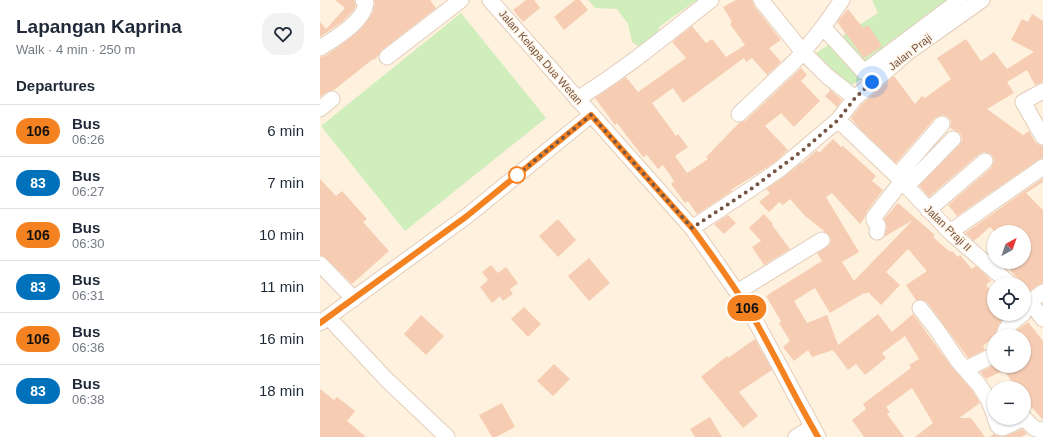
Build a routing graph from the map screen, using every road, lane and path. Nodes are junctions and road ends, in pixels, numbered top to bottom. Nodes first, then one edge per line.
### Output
1 (363, 0) edge
2 (461, 0) edge
3 (490, 0) edge
4 (711, 0) edge
5 (761, 0) edge
6 (842, 0) edge
7 (960, 0) edge
8 (982, 0) edge
9 (823, 27) junction
10 (320, 48) edge
11 (803, 52) junction
12 (387, 57) dead end
13 (1043, 91) edge
14 (855, 98) junction
15 (332, 99) dead end
16 (577, 99) junction
17 (320, 109) edge
18 (739, 114) dead end
19 (591, 115) junction
20 (838, 120) junction
21 (942, 124) dead end
22 (1043, 137) edge
23 (953, 140) dead end
24 (985, 161) dead end
25 (1043, 167) edge
26 (902, 181) junction
27 (928, 210) junction
28 (692, 228) junction
29 (878, 232) dead end
30 (950, 232) junction
31 (822, 240) dead end
32 (320, 264) edge
33 (1002, 277) edge
34 (737, 292) junction
35 (1043, 292) edge
36 (354, 299) junction
37 (920, 308) dead end
38 (1031, 308) edge
39 (324, 320) edge
40 (1016, 321) edge
41 (1007, 329) edge
42 (987, 358) edge
43 (966, 369) junction
44 (987, 398) edge
45 (998, 425) edge
46 (1009, 425) edge
47 (1030, 425) edge
48 (1043, 429) edge
49 (815, 432) edge
50 (447, 437) edge
51 (796, 437) edge

1 - 10 street
2 - 12 street
3 - 16 street, Jalan Kelapa Dua Wetan
4 - 16 street
5 - 11 street
6 - 9 street
7 - 9 street
8 - 14 street, Jalan Praji
9 - 11 street
11 - 14 street
11 - 18 street
13 - 22 street
14 - 20 street, Jalan Praji
15 - 17 street
16 - 19 street, Jalan Kelapa Dua Wetan
19 - 28 street, Jalan Kelapa Dua Wetan
19 - 36 street, Jalan Kelapa Dua Wetan
20 - 26 street, Jalan Praji II
20 - 28 street, Jalan Praji
21 - 26 street
23 - 26 street
24 - 27 street
25 - 30 street
26 - 27 street, Jalan Praji II
26 - 29 street
27 - 30 street, Jalan Praji II
28 - 34 street, Jalan Kelapa Dua Wetan
30 - 33 street, Jalan Praji II
31 - 34 street
32 - 36 street
34 - 49 street, Jalan Kelapa Dua Wetan
35 - 38 street
36 - 39 street, Jalan Kelapa Dua Wetan
37 - 43 street
39 - 50 street
40 - 41 street
42 - 43 street
43 - 44 street
45 - 46 street
47 - 48 street
49 - 51 street

